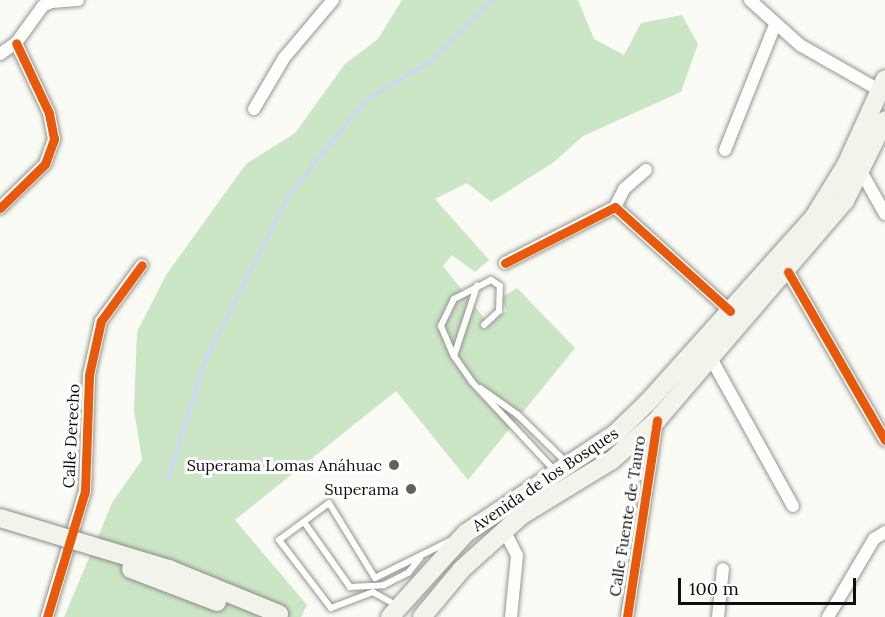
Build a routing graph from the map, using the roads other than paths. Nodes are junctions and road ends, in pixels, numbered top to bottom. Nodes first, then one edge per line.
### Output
1 (78, 0) edge
2 (333, 0) edge
3 (750, 0) edge
4 (42, 3) edge
5 (775, 25) junction
6 (16, 43) junction
7 (0, 54) edge
8 (882, 84) edge
9 (254, 109) dead end
10 (885, 120) edge
11 (725, 150) dead end
12 (854, 169) junction
13 (646, 170) dead end
14 (615, 207) junction
15 (0, 208) edge
16 (885, 214) edge
17 (505, 263) dead end
18 (142, 265) dead end
19 (788, 272) junction
20 (478, 285) junction
21 (730, 311) junction
22 (484, 325) dead end
23 (454, 356) junction
24 (712, 360) junction
25 (472, 382) junction
26 (657, 420) junction
27 (885, 440) edge
28 (564, 469) junction
29 (793, 506) dead end
30 (522, 515) junction
31 (0, 518) edge
32 (304, 522) junction
33 (0, 530) edge
34 (504, 530) junction
35 (885, 532) edge
36 (466, 533) junction
37 (420, 557) junction
38 (723, 569) dead end
39 (375, 578) junction
40 (374, 589) junction
41 (399, 614) edge
42 (283, 616) edge
43 (47, 617) edge
44 (253, 617) edge
45 (422, 617) edge
46 (511, 617) edge
47 (627, 617) edge
48 (718, 617) edge
49 (828, 617) edge

1 - 4 street
2 - 9 street
3 - 5 street
4 - 6 street
5 - 8 street
5 - 11 street
6 - 7 street
6 - 15 street
8 - 12 main road, Avenida de los Bosques
10 - 12 main road, Avenida de los Bosques
12 - 16 street
12 - 19 main road, Avenida de los Bosques
12 - 21 main road, Avenida de los Bosques
13 - 14 street
14 - 17 street
14 - 21 street
18 - 43 street, Calle Derecho
19 - 24 main road, Avenida de los Bosques
19 - 27 street
20 - 22 lane
20 - 23 lane
20 - 23 lane
21 - 28 main road, Avenida de los Bosques
23 - 25 lane
24 - 26 main road, Avenida de los Bosques
24 - 29 street
25 - 28 lane
25 - 28 lane
26 - 30 main road, Avenida de los Bosques
26 - 47 street, Calle Fuente de Tauro
28 - 36 main road, Avenida de los Bosques
30 - 34 main road, Avenida de los Bosques
30 - 41 main road
31 - 42 main road, bridge
32 - 39 lane
32 - 40 lane
32 - 40 lane
33 - 44 main road, bridge
34 - 45 main road, Avenida de los Bosques
34 - 46 street
35 - 49 street
36 - 37 lane
36 - 41 main road, Avenida de los Bosques
37 - 39 lane
37 - 40 lane
38 - 48 street
39 - 40 lane
40 - 41 lane

